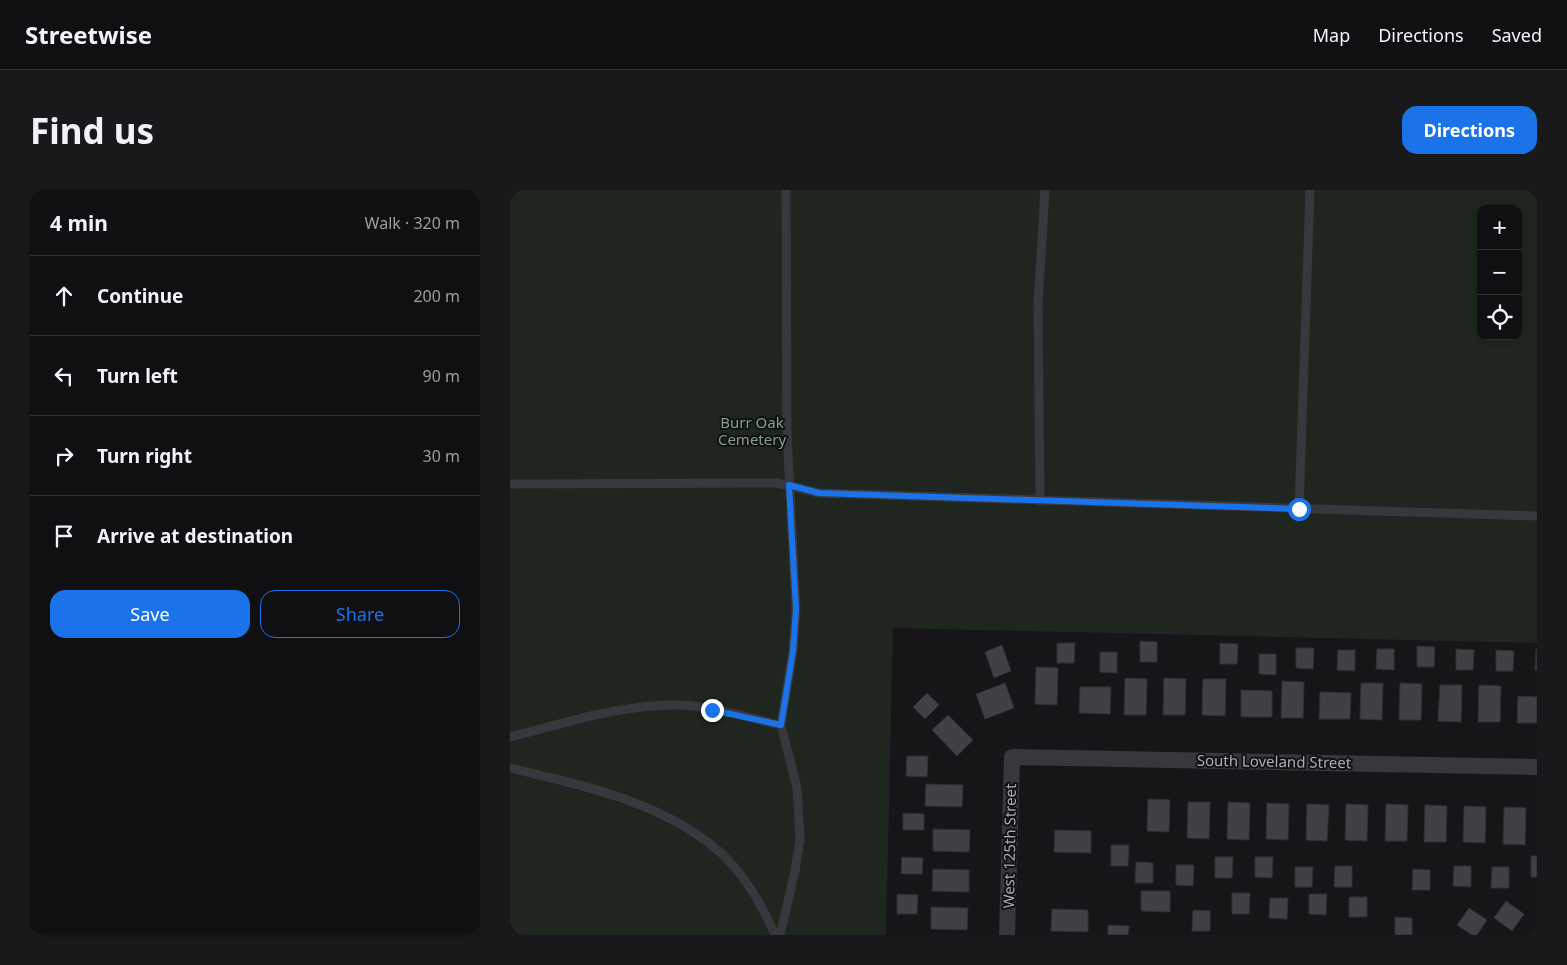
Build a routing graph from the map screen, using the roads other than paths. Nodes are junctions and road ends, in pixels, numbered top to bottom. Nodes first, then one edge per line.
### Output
1 (786, 190) edge
2 (1045, 190) edge
3 (1310, 190) edge
4 (510, 484) edge
5 (789, 485) junction
6 (1040, 501) junction
7 (1299, 509) junction
8 (1537, 516) edge
9 (781, 725) junction
10 (510, 737) edge
11 (1012, 757) joint
12 (1537, 767) edge
13 (510, 768) edge
14 (774, 935) edge
15 (780, 935) edge
16 (1008, 935) edge

1 - 5 lane
2 - 6 lane
3 - 7 lane
4 - 5 lane
5 - 6 lane
5 - 9 lane
6 - 7 lane
7 - 8 lane
9 - 10 lane
9 - 15 lane
11 - 12 street, South Loveland Street
11 - 16 street, West 125th Street
13 - 14 lane

